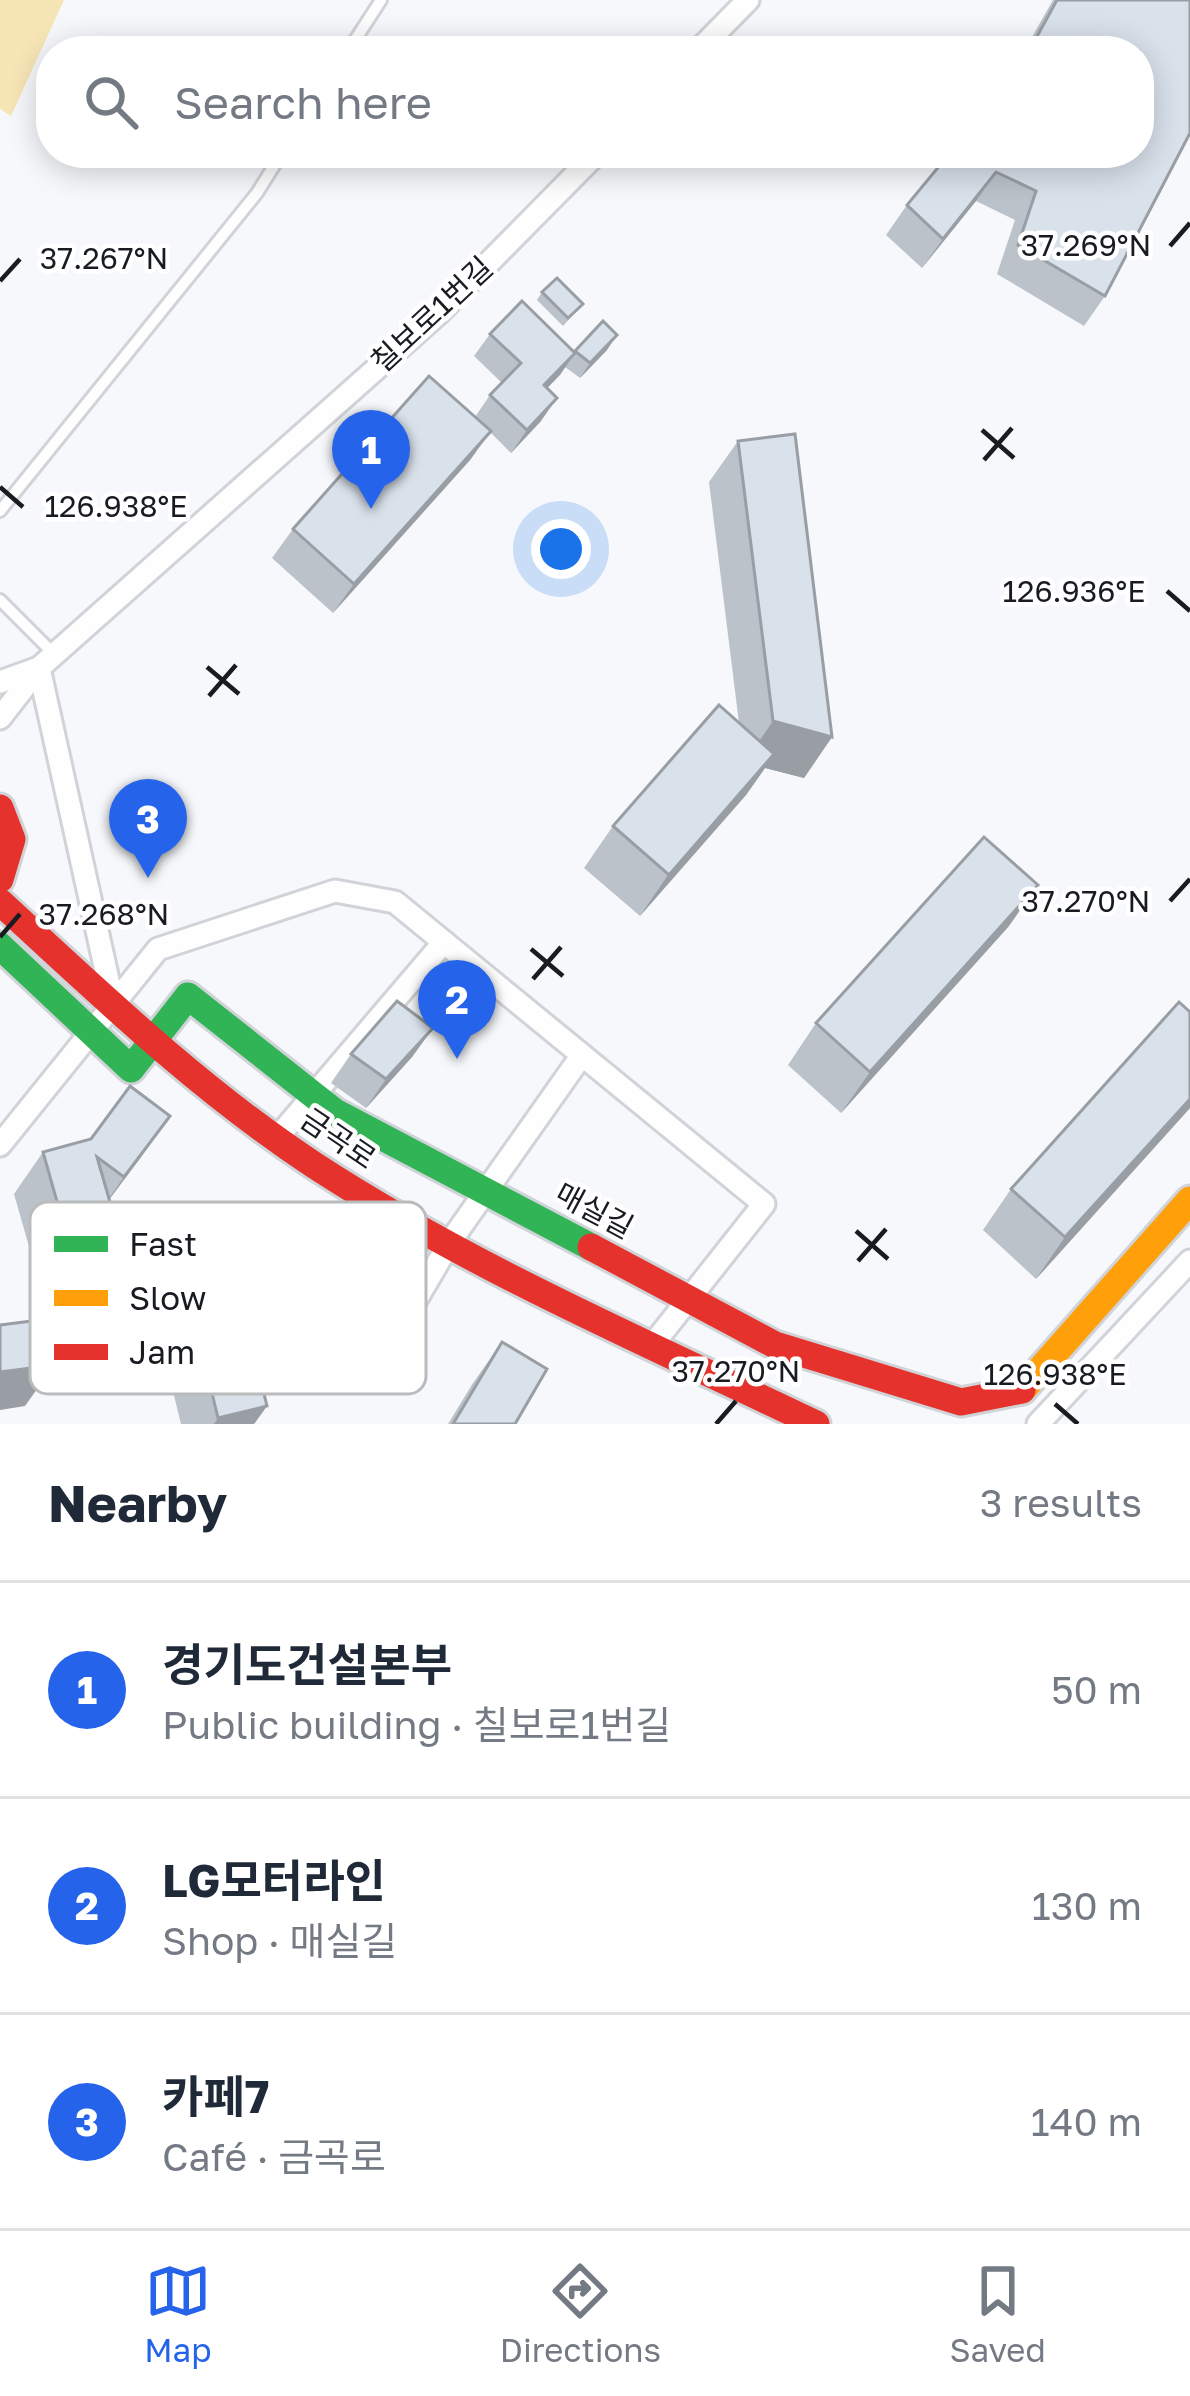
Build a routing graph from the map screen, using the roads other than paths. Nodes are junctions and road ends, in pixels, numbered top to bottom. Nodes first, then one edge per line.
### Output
1 (381, 0) edge
2 (748, 0) edge
3 (358, 36) edge
4 (713, 36) edge
5 (273, 168) edge
6 (582, 168) edge
7 (0, 511) edge
8 (0, 600) edge
9 (46, 661) junction
10 (0, 682) edge
11 (0, 718) edge
12 (0, 808) edge
13 (0, 879) edge
14 (0, 902) edge
15 (444, 942) junction
16 (0, 946) edge
17 (114, 1007) junction
18 (92, 1034) junction
19 (153, 1041) junction
20 (582, 1055) junction
21 (315, 1094) junction
22 (277, 1138) junction
23 (0, 1145) edge
24 (486, 1192) junction
25 (1190, 1200) edge
26 (375, 1202) edge
27 (426, 1229) edge
28 (450, 1242) junction
29 (1190, 1261) edge
30 (426, 1283) edge
31 (689, 1299) junction
32 (650, 1348) junction
33 (816, 1424) edge
34 (1038, 1424) edge

1 - 3 lane
2 - 4 street
5 - 7 lane
6 - 9 street, 칠보로1번길
8 - 9 lane
9 - 10 street
9 - 11 street, 칠보로1번길
9 - 17 street
12 - 13 street
14 - 17 street, 금곡로
15 - 17 street
15 - 20 street
15 - 21 street
16 - 18 street
17 - 18 street
17 - 19 street, 금곡로
18 - 19 street
18 - 23 street
19 - 21 street, 매실길
19 - 22 street, 금곡로
20 - 24 street
20 - 31 street
21 - 22 street
21 - 24 street, 매실길
22 - 26 street, 금곡로
24 - 28 street
24 - 31 street, 매실길
25 - 31 street, 매실길
27 - 28 street, 금곡로
28 - 30 street
28 - 32 street, 금곡로
29 - 34 street
31 - 32 street
32 - 33 street, 금곡로

